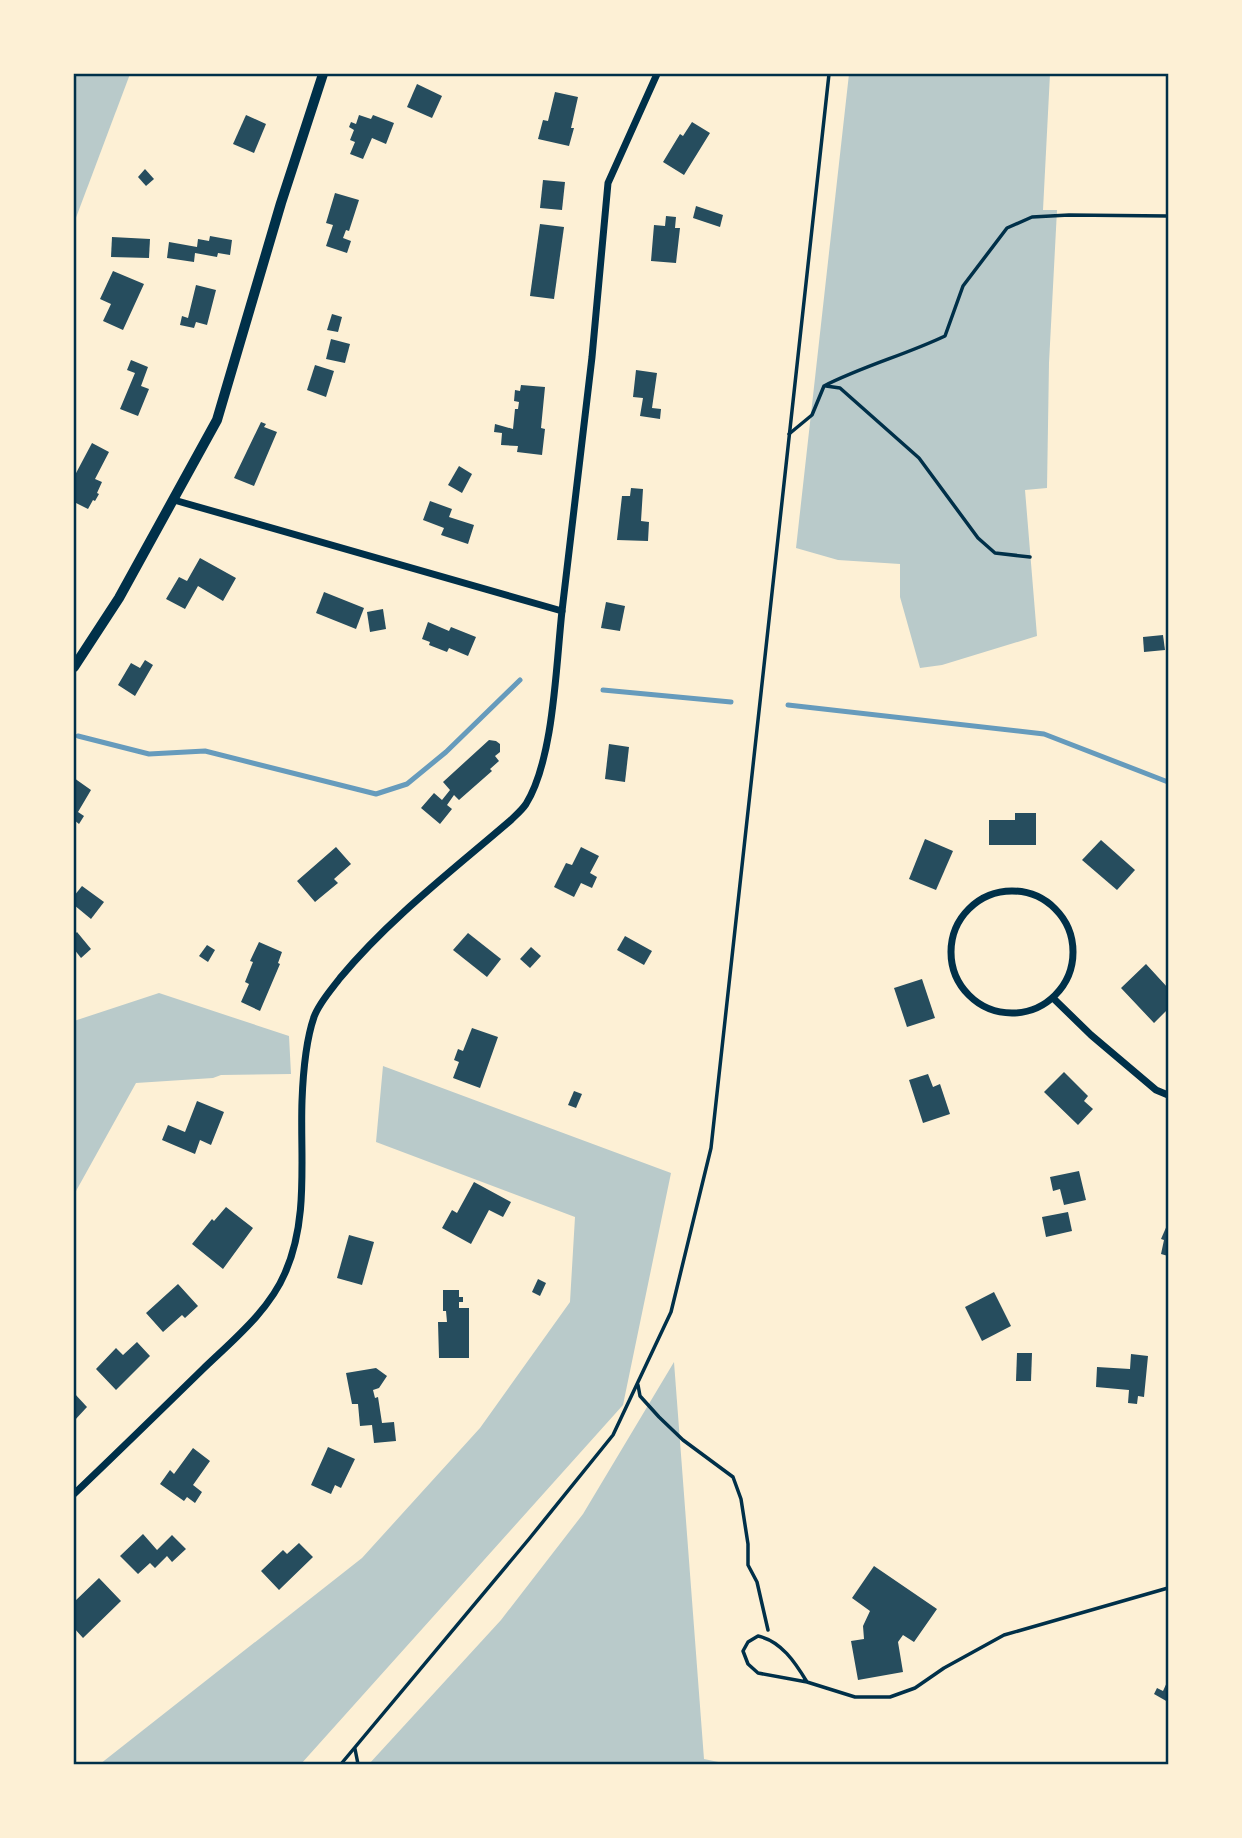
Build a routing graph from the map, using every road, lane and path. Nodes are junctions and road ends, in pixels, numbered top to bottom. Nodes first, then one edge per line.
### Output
1 (323, 74) edge
2 (657, 74) edge
3 (829, 74) edge
4 (1168, 216) edge
5 (824, 386) junction
6 (789, 434) junction
7 (174, 500) junction
8 (1030, 557) dead end
9 (562, 611) junction
10 (74, 667) edge
11 (1053, 998) junction
12 (1168, 1095) edge
13 (637, 1383) junction
14 (74, 1494) edge
15 (1168, 1588) edge
16 (770, 1639) junction
17 (807, 1682) junction
18 (355, 1748) junction
19 (341, 1765) edge
20 (358, 1765) edge

1 - 7 main road
2 - 9 street
3 - 6 path
4 - 5 path
5 - 6 path
5 - 8 path
6 - 13 path
7 - 9 street
7 - 10 main road
9 - 14 street
11 - 11 street
11 - 12 street
13 - 16 path
13 - 18 path
15 - 17 lane
16 - 17 lane
16 - 17 lane
18 - 19 path
18 - 20 path

